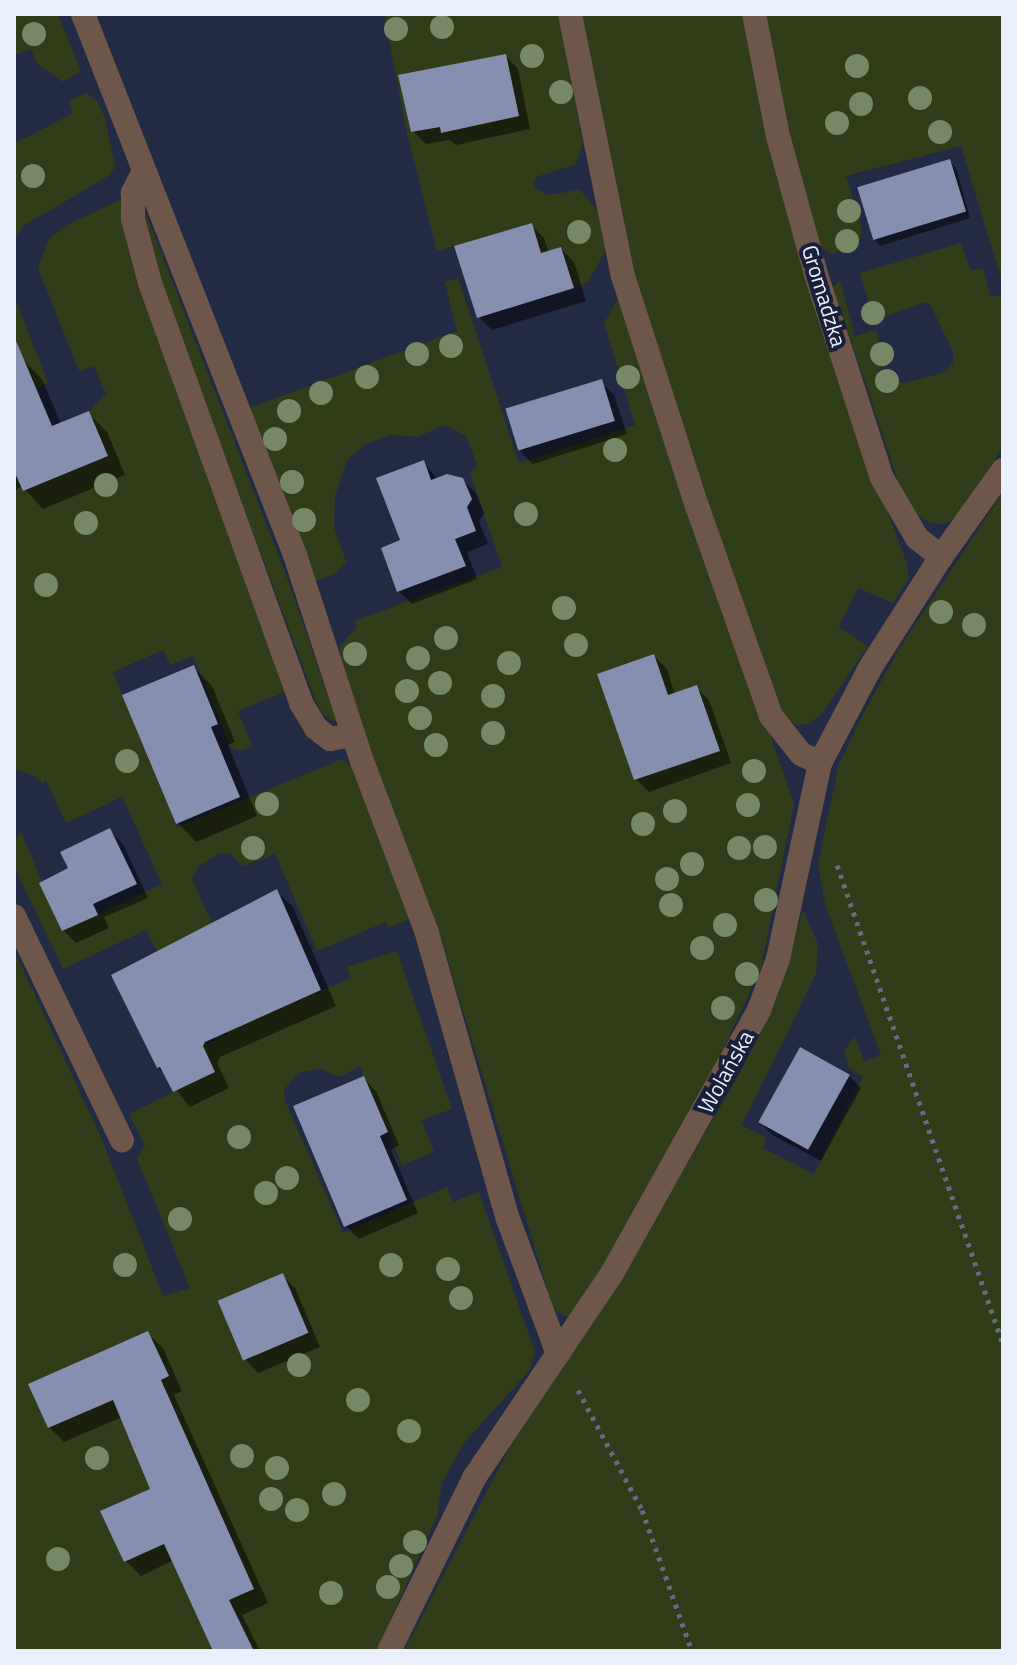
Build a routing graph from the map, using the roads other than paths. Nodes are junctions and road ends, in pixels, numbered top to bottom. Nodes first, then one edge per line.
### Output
1 (83, 14) edge
2 (570, 14) edge
3 (754, 14) edge
4 (144, 171) junction
5 (1003, 470) edge
6 (941, 557) junction
7 (353, 735) junction
8 (820, 763) junction
9 (14, 916) edge
10 (122, 1140) dead end
11 (558, 1354) junction
12 (389, 1651) edge

1 - 4 street
2 - 8 street
3 - 6 street, Gromadzka
4 - 7 street
4 - 7 street
5 - 6 street, Wolańska
6 - 8 street, Wolańska
7 - 11 street
8 - 11 street, Wolańska
9 - 10 street
11 - 12 street, Wolańska

